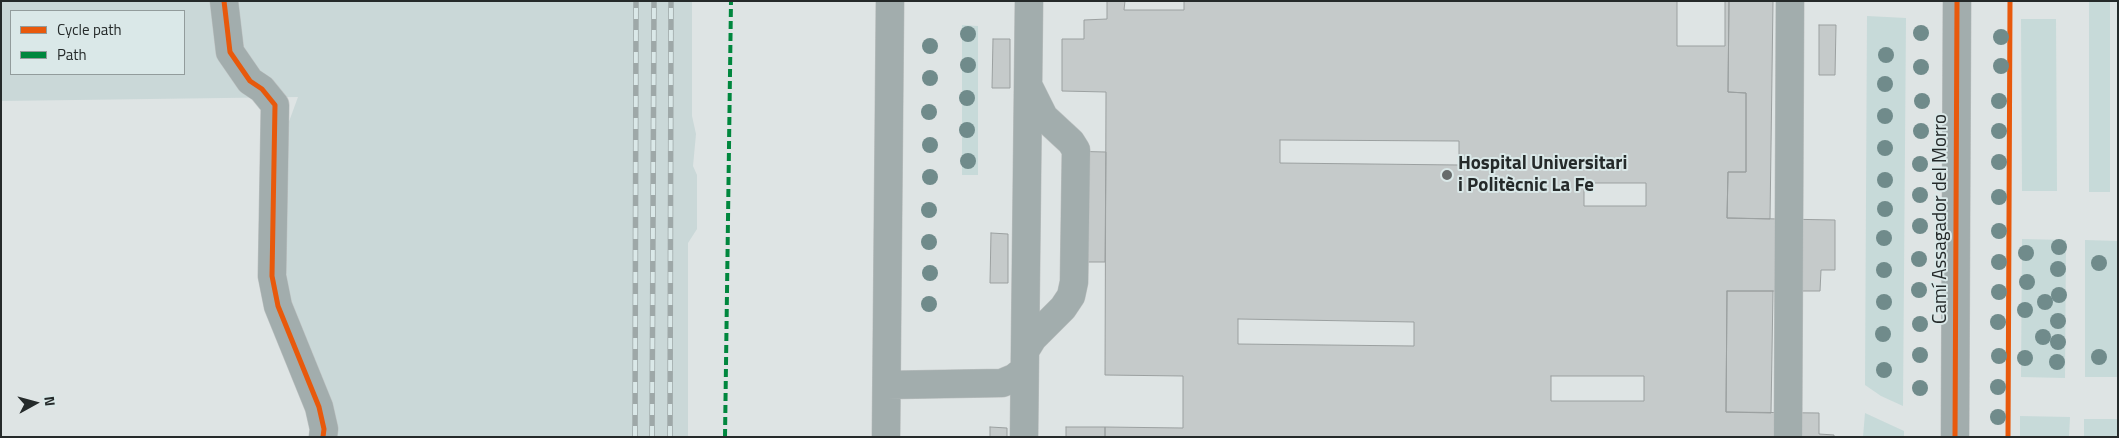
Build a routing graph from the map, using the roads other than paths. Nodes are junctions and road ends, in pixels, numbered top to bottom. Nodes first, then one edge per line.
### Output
1 (224, 1) edge
2 (890, 1) edge
3 (1021, 1) edge
4 (1029, 1) edge
5 (1790, 1) edge
6 (1957, 1) edge
7 (1028, 86) junction
8 (1024, 360) junction
9 (886, 385) junction
10 (323, 437) edge
11 (886, 437) edge
12 (1024, 437) edge
13 (1788, 437) edge
14 (1955, 437) edge

1 - 10 street
2 - 9 street
3 - 4 street
4 - 7 street
5 - 13 street
6 - 14 street, Camí Assagador del Morro
7 - 8 street
7 - 8 street
8 - 9 street
8 - 12 street
9 - 11 street

